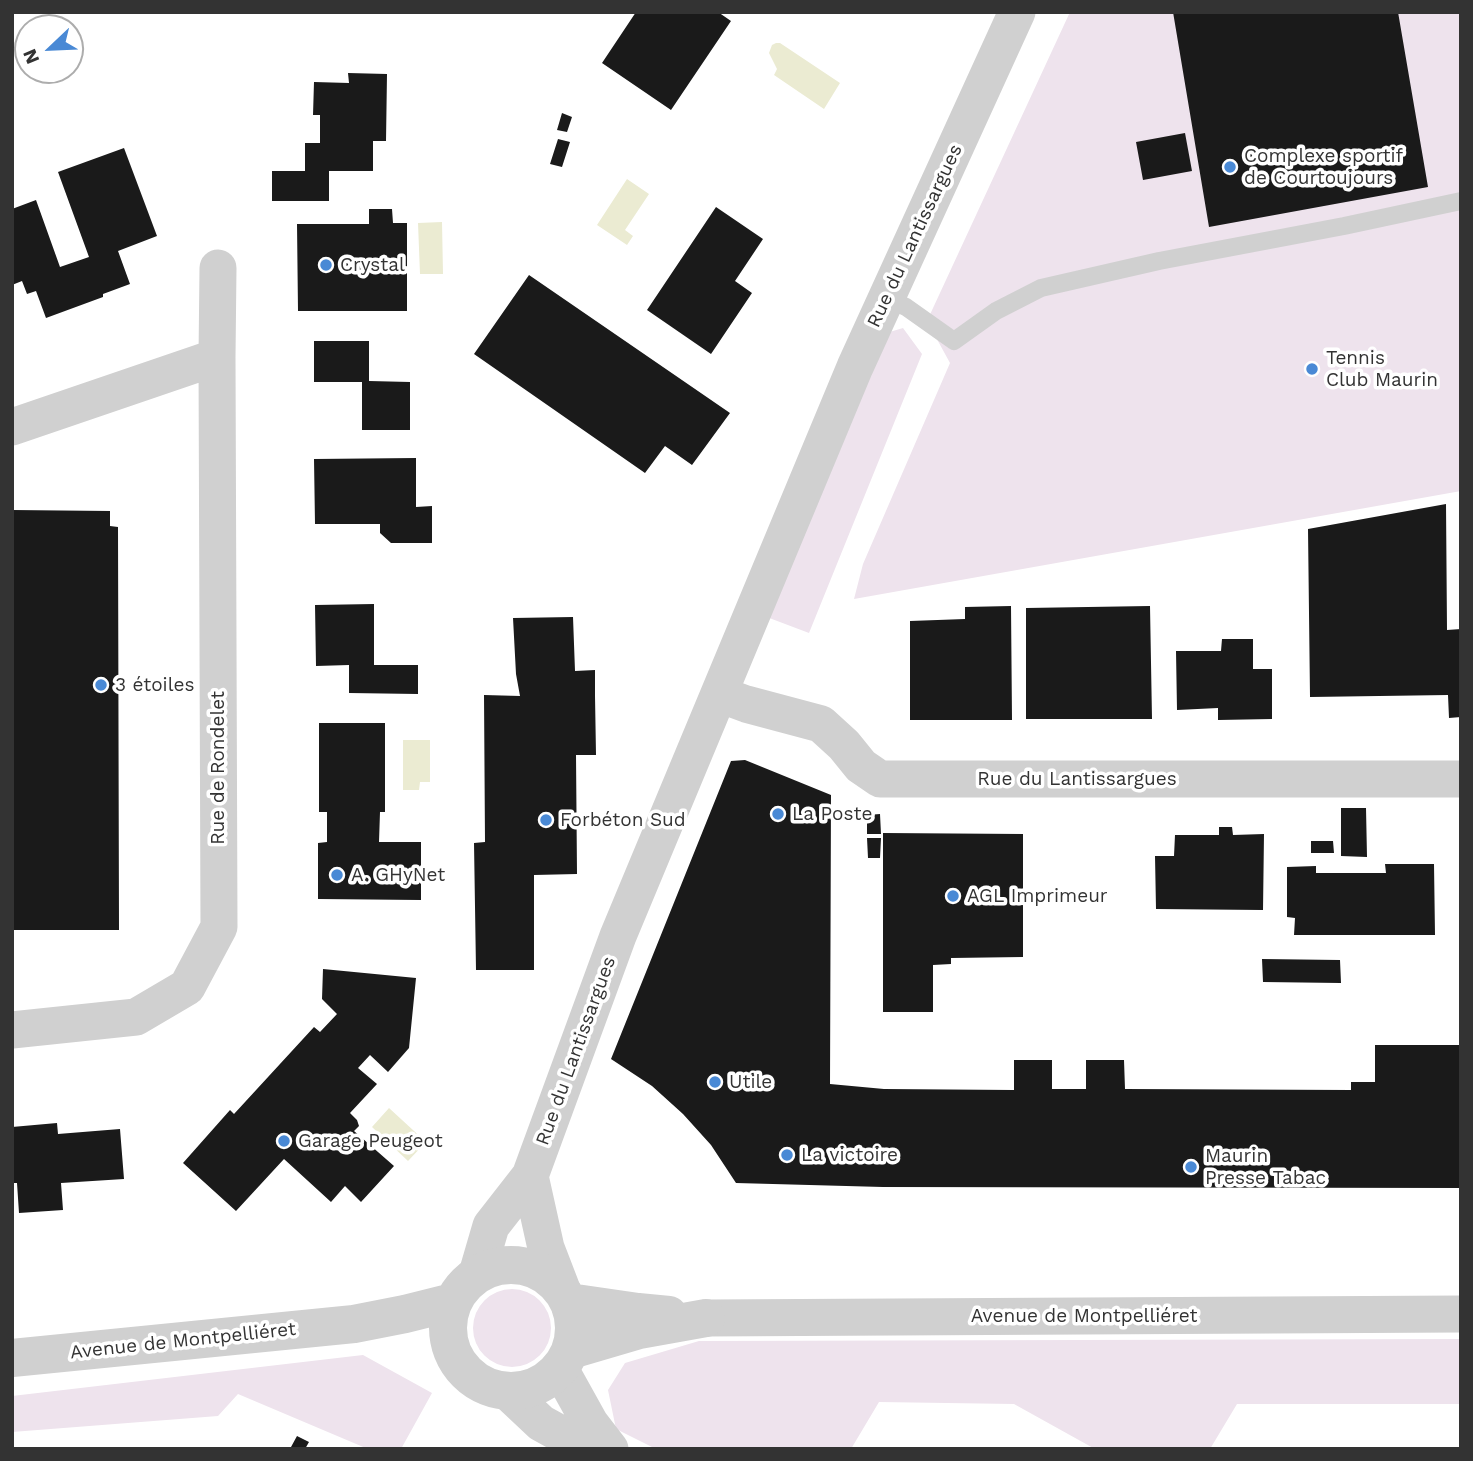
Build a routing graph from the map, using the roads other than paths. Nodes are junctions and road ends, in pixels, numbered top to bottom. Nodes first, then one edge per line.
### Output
1 (1017, 12) edge
2 (1461, 201) edge
3 (218, 268) dead end
4 (886, 298) junction
5 (217, 357) junction
6 (12, 427) edge
7 (719, 694) junction
8 (1461, 779) edge
9 (12, 1030) edge
10 (530, 1176) junction
11 (465, 1288) junction
12 (565, 1295) junction
13 (1461, 1314) edge
14 (706, 1318) junction
15 (354, 1324) junction
16 (451, 1346) junction
17 (12, 1359) edge
18 (565, 1359) junction
19 (507, 1391) junction
20 (588, 1449) edge
21 (610, 1449) edge

1 - 4 street, Rue du Lantissargues
2 - 4 lane
3 - 5 street, Rue de Rondelet
4 - 7 street, Rue du Lantissargues
5 - 6 street
5 - 9 street, Rue de Rondelet
7 - 8 street, Rue du Lantissargues
7 - 10 street, Rue du Lantissargues
10 - 11 street, Rue du Lantissargues
10 - 12 street
11 - 12 street
11 - 15 street, Avenue de Montpelliéret
11 - 16 street
12 - 14 street, Avenue de Montpelliéret
12 - 18 street
13 - 14 street, Avenue de Montpelliéret
14 - 18 street, Avenue de Montpelliéret
15 - 16 street, Avenue de Montpelliéret
15 - 17 street, Avenue de Montpelliéret
16 - 19 street
18 - 19 street
18 - 21 street
19 - 20 street

